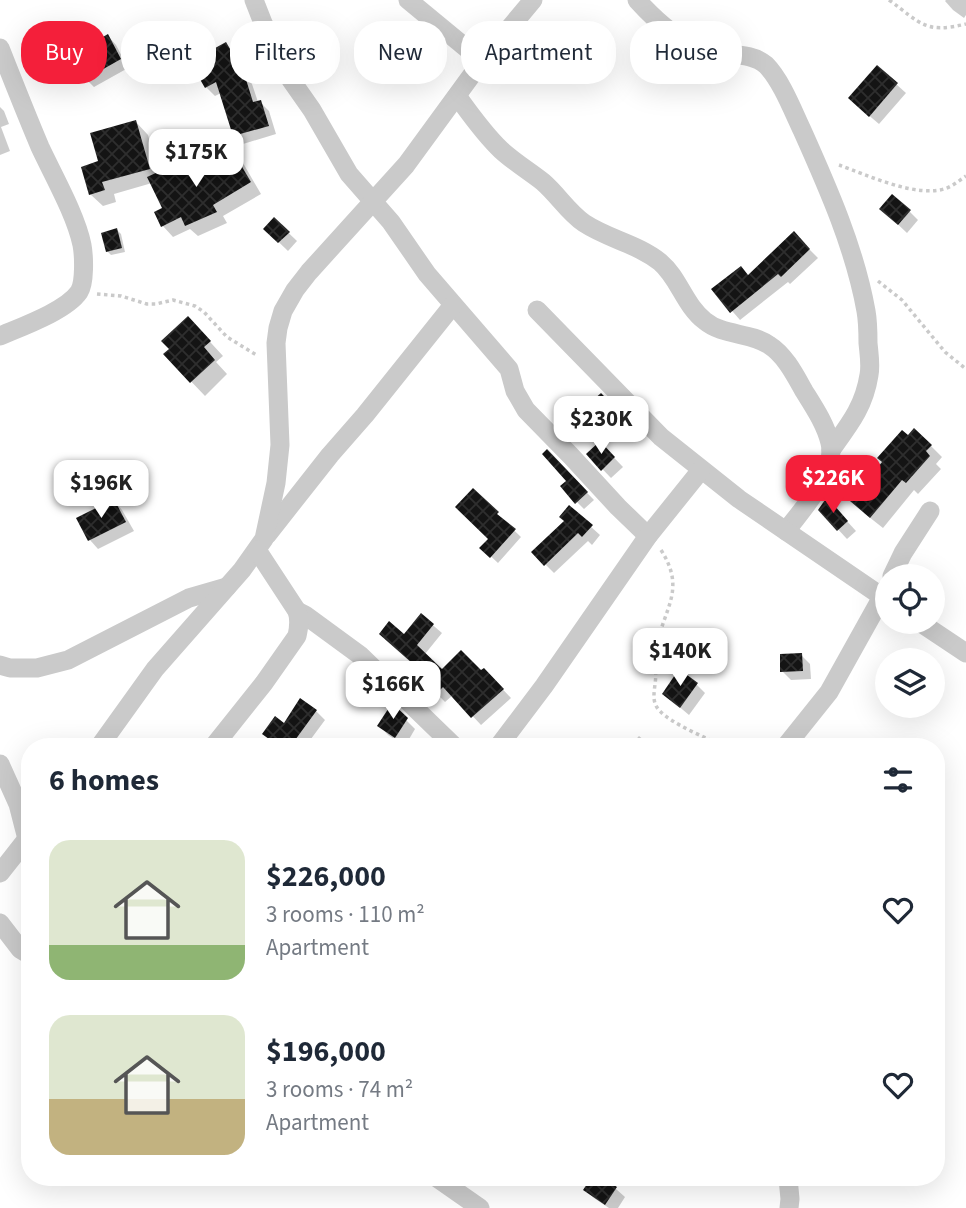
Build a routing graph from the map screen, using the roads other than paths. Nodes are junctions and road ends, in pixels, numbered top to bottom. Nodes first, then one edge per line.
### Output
1 (254, 0) edge
2 (408, 0) edge
3 (533, 0) edge
4 (636, 0) edge
5 (515, 21) edge
6 (461, 44) edge
7 (0, 48) edge
8 (466, 84) edge
9 (457, 96) junction
10 (373, 200) junction
11 (453, 305) junction
12 (537, 310) dead end
13 (0, 337) edge
14 (831, 450) junction
15 (701, 470) junction
16 (930, 511) dead end
17 (786, 531) junction
18 (648, 536) junction
19 (261, 544) junction
20 (898, 564) edge
21 (228, 587) junction
22 (875, 588) edge
23 (297, 611) junction
24 (875, 614) edge
25 (938, 634) edge
26 (966, 653) edge
27 (0, 665) edge
28 (105, 738) edge
29 (220, 738) edge
30 (447, 738) edge
31 (505, 738) edge
32 (792, 738) edge
33 (0, 764) edge
34 (21, 814) edge
35 (21, 846) edge
36 (0, 873) edge
37 (0, 923) edge
38 (21, 950) edge
39 (453, 1186) edge
40 (789, 1186) edge
41 (480, 1208) edge
42 (789, 1208) edge

1 - 10 street
2 - 6 street
3 - 5 street
4 - 14 street
7 - 13 street
8 - 9 street
9 - 10 street
9 - 14 street
10 - 11 street
10 - 19 street
11 - 18 street
11 - 19 street
12 - 15 street
14 - 17 street
15 - 17 street
15 - 18 street
16 - 20 street
17 - 22 street
18 - 31 street
19 - 21 street
19 - 23 street
21 - 27 street
21 - 28 street
23 - 29 street
23 - 30 street
24 - 32 street
25 - 26 street
33 - 34 street
35 - 36 street
37 - 38 street
39 - 41 street
40 - 42 street

